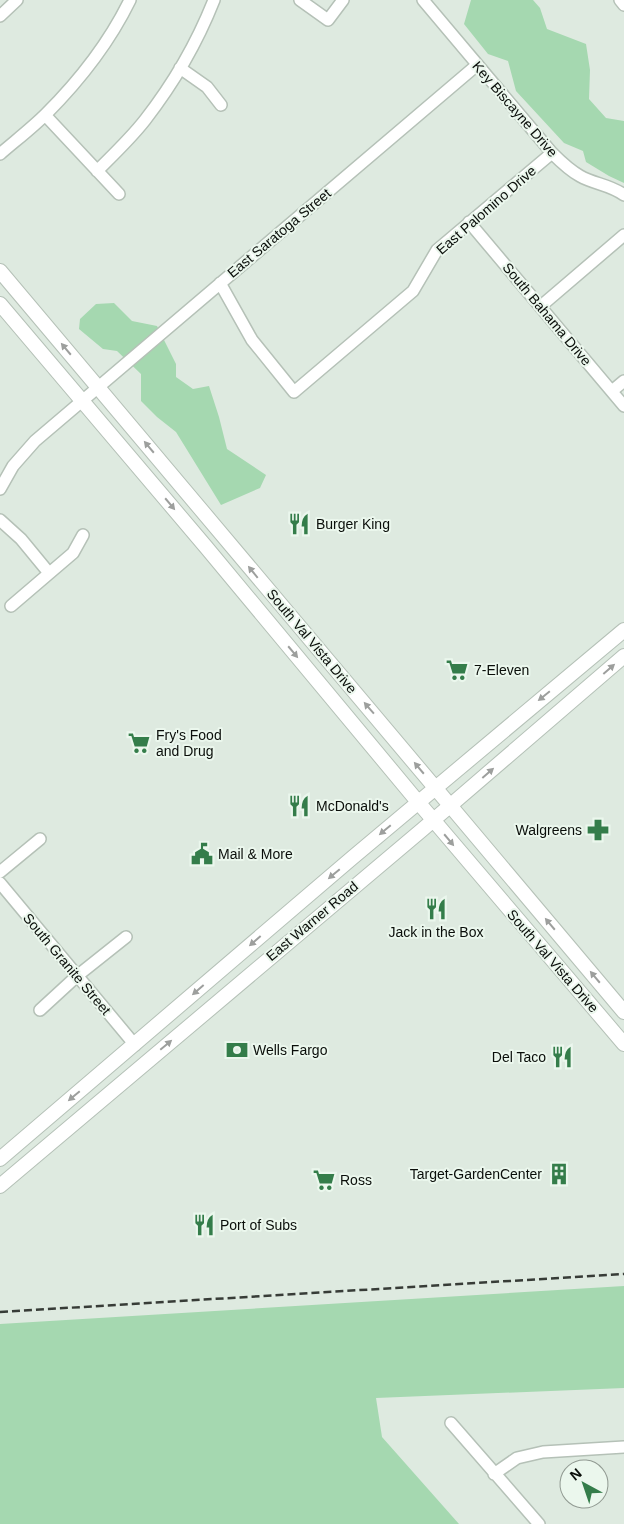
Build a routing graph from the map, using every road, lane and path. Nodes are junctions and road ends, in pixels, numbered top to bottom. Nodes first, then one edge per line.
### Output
1 (17, 0) edge
2 (130, 0) edge
3 (214, 0) edge
4 (300, 0) edge
5 (343, 0) edge
6 (424, 0) edge
7 (620, 0) edge
8 (624, 5) edge
9 (0, 16) edge
10 (477, 65) junction
11 (180, 68) junction
12 (221, 105) dead end
13 (45, 115) junction
14 (552, 153) junction
15 (0, 154) edge
16 (97, 171) junction
17 (119, 194) dead end
18 (624, 194) edge
19 (469, 222) junction
20 (624, 236) edge
21 (0, 271) edge
22 (220, 283) junction
23 (0, 304) edge
24 (541, 306) junction
25 (624, 381) edge
26 (98, 386) junction
27 (612, 391) junction
28 (82, 400) junction
29 (624, 406) edge
30 (0, 489) edge
31 (0, 520) edge
32 (83, 535) dead end
33 (49, 573) junction
34 (11, 606) dead end
35 (284, 608) junction
36 (268, 622) junction
37 (624, 630) edge
38 (624, 656) edge
39 (581, 666) junction
40 (594, 682) junction
41 (436, 788) junction
42 (418, 802) junction
43 (451, 805) junction
44 (433, 820) junction
45 (40, 839) dead end
46 (0, 872) edge
47 (0, 883) edge
48 (126, 937) dead end
49 (235, 958) junction
50 (250, 974) junction
51 (77, 976) junction
52 (40, 1010) dead end
53 (624, 1012) edge
54 (624, 1044) edge
55 (135, 1045) junction
56 (88, 1110) junction
57 (13, 1148) junction
58 (0, 1159) edge
59 (26, 1164) junction
60 (0, 1186) edge
61 (451, 1422) dead end
62 (624, 1447) edge
63 (494, 1474) junction
64 (538, 1524) edge

1 - 9 street
2 - 13 street
3 - 11 street
4 - 5 street
6 - 10 street, Key Biscayne Drive
7 - 8 street
10 - 14 street, Key Biscayne Drive
10 - 22 street, East Saratoga Street
11 - 12 street
11 - 16 street
13 - 15 street
13 - 16 street
14 - 18 street, Key Biscayne Drive
14 - 19 street, East Palomino Drive
16 - 17 street
19 - 22 street, East Palomino Drive
19 - 24 street, South Bahama Drive
20 - 24 street
26 -> 21 main road, South Val Vista Drive
22 - 26 street, East Saratoga Street
23 - 28 main road, South Val Vista Drive
24 - 27 street, South Bahama Drive
25 - 27 street
26 - 28 street, East Saratoga Street
35 -> 26 main road, South Val Vista Drive
27 - 29 street, South Bahama Drive
28 - 30 street
28 -> 36 main road, South Val Vista Drive
31 - 33 street
32 - 33 street
33 - 34 street
35 - 36 main road
41 -> 35 main road, South Val Vista Drive
36 -> 42 main road, South Val Vista Drive
37 - 39 main road, East Warner Road
40 -> 38 main road, East Warner Road
39 - 40 main road
39 -> 41 main road, East Warner Road
43 -> 40 main road, East Warner Road
41 - 42 main road, East Warner Road
41 - 43 main road, South Val Vista Drive
42 - 44 main road, South Val Vista Drive
42 -> 49 main road, East Warner Road
43 - 44 main road, East Warner Road
53 -> 43 main road, South Val Vista Drive
44 - 50 main road, East Warner Road
44 -> 54 main road, South Val Vista Drive
45 - 46 street
47 - 51 street, South Granite Street
48 - 51 street
49 - 50 main road
49 -> 55 main road, East Warner Road
56 -> 50 main road, East Warner Road
51 - 52 street
51 - 55 street, South Granite Street
55 - 56 main road
55 -> 57 main road, East Warner Road
56 - 59 main road, East Warner Road
57 - 58 main road, East Warner Road
57 - 59 main road
59 - 60 main road, East Warner Road
61 - 63 street
62 - 63 street
63 - 64 street

